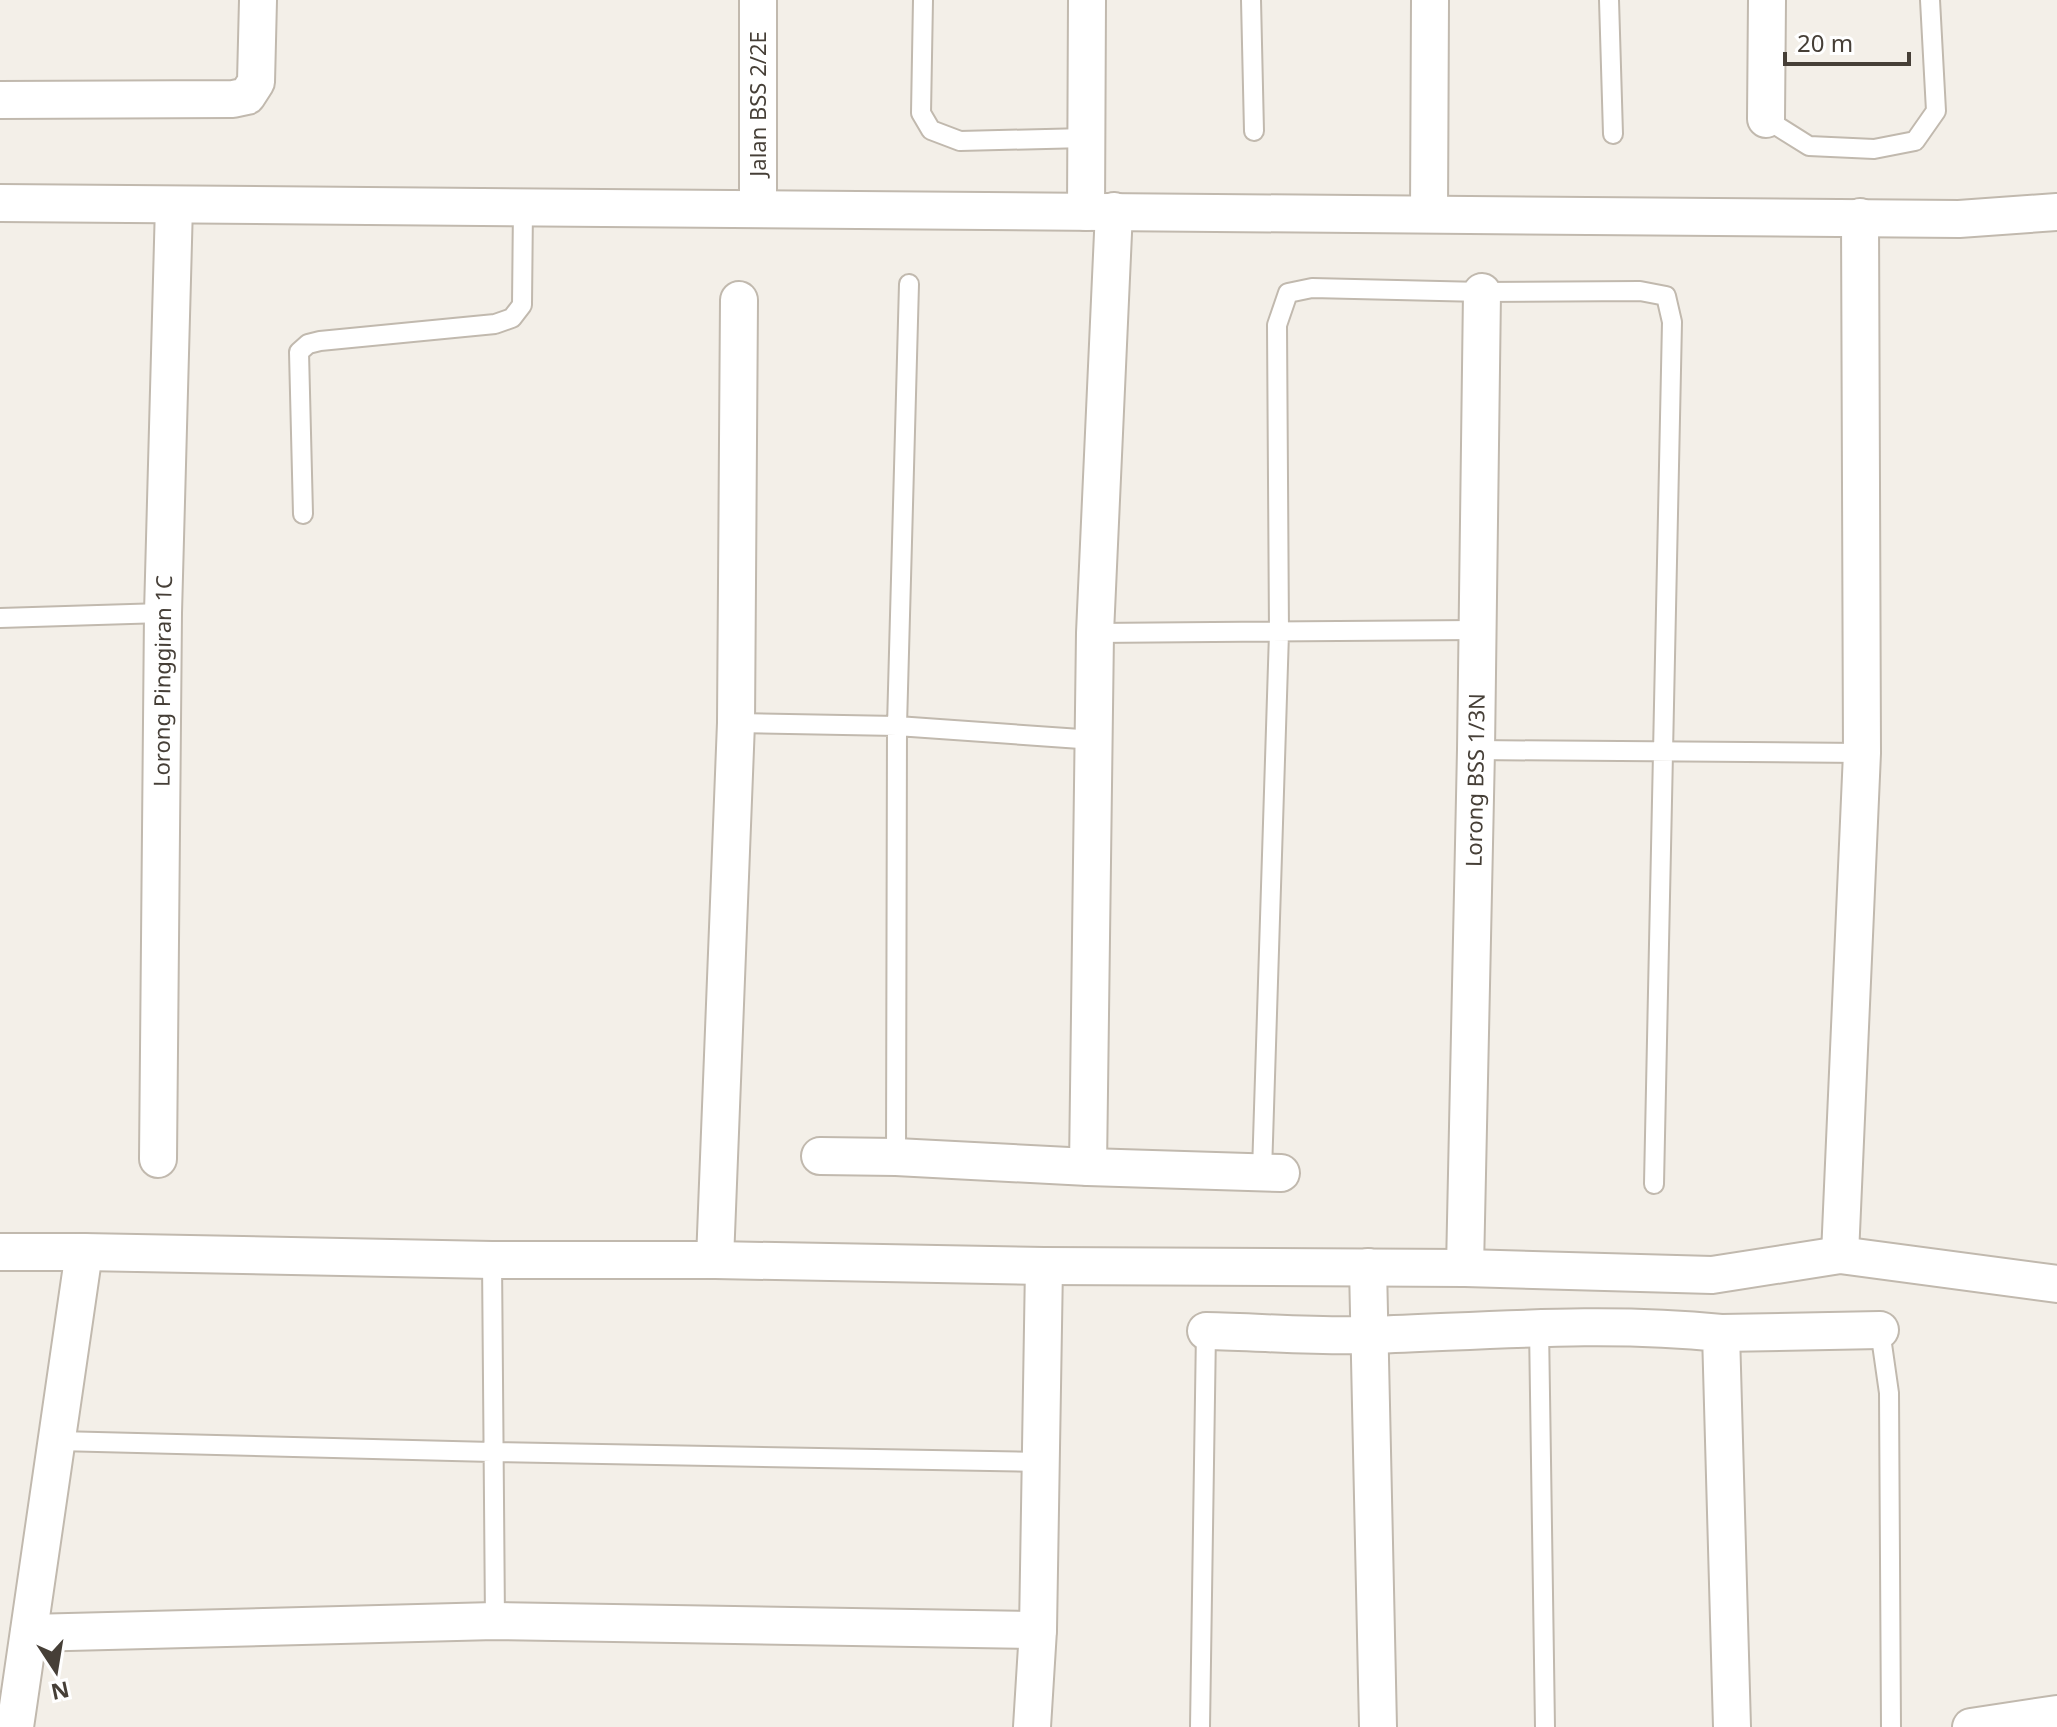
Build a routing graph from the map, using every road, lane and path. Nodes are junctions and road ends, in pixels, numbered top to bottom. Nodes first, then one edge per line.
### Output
1 (258, 0) edge
2 (758, 0) edge
3 (923, 0) edge
4 (1087, 0) edge
5 (1251, 0) edge
6 (1430, 0) edge
7 (1609, 0) edge
8 (1767, 0) edge
9 (1930, 0) edge
10 (0, 100) edge
11 (1766, 119) joint
12 (1254, 131) dead end
13 (1613, 134) dead end
14 (1086, 138) junction
15 (0, 203) edge
16 (174, 205) junction
17 (523, 207) junction
18 (758, 209) junction
19 (1100, 212) junction
20 (2057, 212) edge
21 (1429, 214) junction
22 (1860, 217) junction
23 (909, 284) dead end
24 (1482, 292) junction
25 (739, 300) dead end
26 (303, 514) dead end
27 (163, 613) junction
28 (0, 618) edge
29 (1476, 630) junction
30 (1095, 633) junction
31 (1279, 633) junction
32 (736, 723) junction
33 (897, 726) junction
34 (1095, 740) junction
35 (1662, 749) junction
36 (1476, 750) junction
37 (1862, 753) junction
38 (820, 1156) dead end
39 (896, 1157) junction
40 (158, 1159) dead end
41 (1088, 1167) junction
42 (1272, 1172) joint
43 (1654, 1184) dead end
44 (0, 1252) edge
45 (84, 1252) junction
46 (1840, 1255) junction
47 (492, 1260) junction
48 (715, 1260) junction
49 (1044, 1266) junction
50 (1368, 1267) junction
51 (1465, 1268) junction
52 (2057, 1284) edge
53 (1539, 1327) junction
54 (1880, 1330) joint
55 (1206, 1331) joint
56 (1721, 1333) junction
57 (1369, 1335) junction
58 (58, 1441) junction
59 (492, 1452) junction
60 (1040, 1462) junction
61 (495, 1621) junction
62 (1038, 1630) junction
63 (29, 1633) junction
64 (2057, 1714) edge
65 (15, 1727) edge
66 (1032, 1727) edge
67 (1200, 1727) edge
68 (1378, 1727) edge
69 (1545, 1727) edge
70 (1732, 1727) edge
71 (1891, 1727) edge
72 (1971, 1727) edge

1 - 10 street
2 - 18 street, Jalan BSS 2/2E
3 - 14 lane
4 - 14 street
5 - 12 lane
6 - 21 street
7 - 13 lane
8 - 11 street
9 - 11 lane
14 - 19 street
15 - 16 street
16 - 17 street
16 - 27 street, Lorong Pinggiran 1C
17 - 18 street
17 - 26 lane
18 - 19 street
19 - 21 street
19 - 30 street
20 - 22 street
21 - 22 street
22 - 37 street
23 - 33 lane
24 - 29 street, Lorong BSS 1/3N
24 - 31 lane
24 - 35 lane
25 - 32 street
27 - 28 lane
27 - 40 street, Lorong Pinggiran 1C
29 - 31 lane
29 - 36 street, Lorong BSS 1/3N
30 - 31 lane
30 - 34 street
31 - 42 lane
32 - 33 lane
32 - 48 street
33 - 34 lane
33 - 39 lane
34 - 41 street
35 - 36 lane
35 - 37 lane
35 - 43 lane
36 - 51 street, Lorong BSS 1/3N
37 - 46 street
38 - 39 street
39 - 41 street
41 - 42 street
44 - 45 street
45 - 47 street
45 - 58 street
46 - 51 street
46 - 52 street
47 - 48 street
47 - 59 lane
48 - 49 street
49 - 50 street
49 - 60 street
50 - 51 street
50 - 57 street
53 - 56 street
53 - 57 street
53 - 69 lane
54 - 56 street
54 - 71 lane
55 - 57 street
55 - 67 lane
56 - 70 street
57 - 68 street
58 - 59 lane
58 - 63 street
59 - 60 lane
59 - 61 lane
60 - 62 street
61 - 62 street
61 - 63 street
62 - 66 street
63 - 65 street
64 - 72 street

